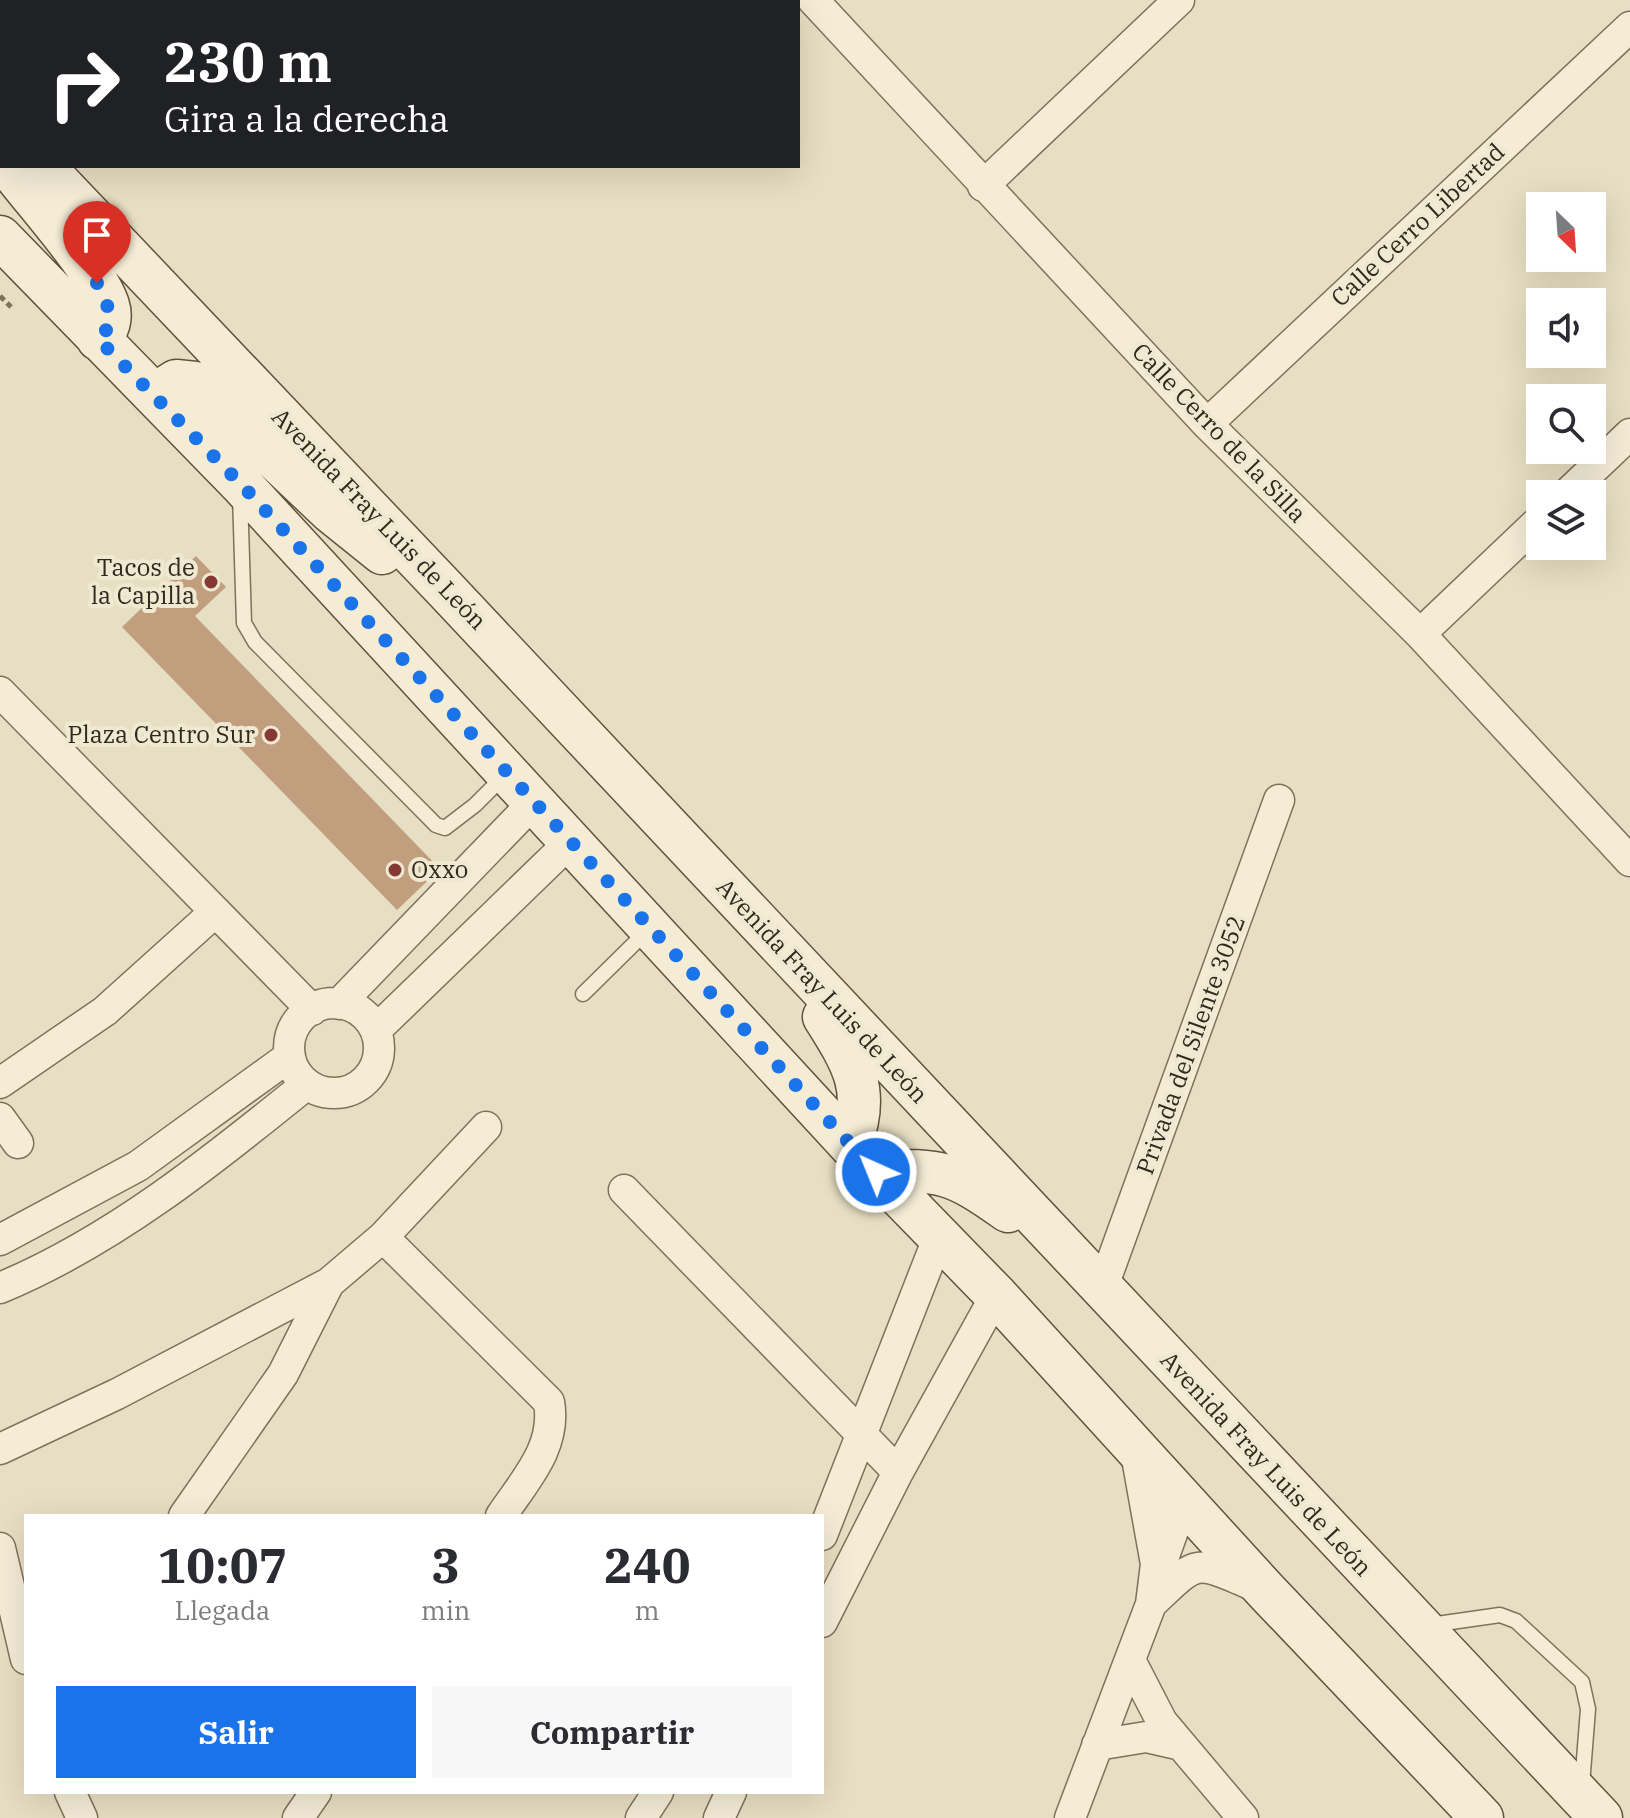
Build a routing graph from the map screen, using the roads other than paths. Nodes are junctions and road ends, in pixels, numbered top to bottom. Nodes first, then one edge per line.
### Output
1 (813, 0) edge
2 (1179, 0) edge
3 (1630, 27) edge
4 (10, 168) edge
5 (45, 168) edge
6 (983, 186) junction
7 (0, 237) edge
8 (98, 339) junction
9 (154, 395) junction
10 (1207, 424) junction
11 (1630, 434) edge
12 (1582, 480) edge
13 (240, 483) junction
14 (1526, 533) edge
15 (445, 589) junction
16 (1420, 634) junction
17 (3, 700) edge
18 (521, 788) junction
19 (1279, 800) dead end
20 (570, 842) junction
21 (1625, 846) edge
22 (215, 912) junction
23 (650, 928) junction
24 (775, 941) junction
25 (583, 994) dead end
26 (325, 1007) junction
27 (376, 1030) junction
28 (290, 1056) junction
29 (0, 1083) edge
30 (307, 1084) junction
31 (0, 1118) edge
32 (486, 1127) dead end
33 (18, 1143) dead end
34 (863, 1159) junction
35 (624, 1190) dead end
36 (939, 1236) junction
37 (383, 1237) junction
38 (0, 1240) edge
39 (1067, 1253) junction
40 (329, 1283) junction
41 (0, 1288) edge
42 (1102, 1289) junction
43 (996, 1295) junction
44 (860, 1437) junction
45 (1134, 1445) junction
46 (0, 1449) edge
47 (898, 1472) junction
48 (1170, 1483) junction
49 (185, 1514) edge
50 (502, 1514) edge
51 (824, 1530) edge
52 (0, 1548) edge
53 (1156, 1564) junction
54 (1267, 1592) junction
55 (1151, 1604) junction
56 (824, 1618) edge
57 (1418, 1626) junction
58 (24, 1650) edge
59 (1131, 1662) junction
60 (1097, 1745) junction
61 (1181, 1745) junction
62 (71, 1794) edge
63 (315, 1794) edge
64 (657, 1794) edge
65 (730, 1794) edge
66 (1591, 1808) edge
67 (82, 1818) edge
68 (298, 1818) edge
69 (641, 1818) edge
70 (719, 1818) edge
71 (1070, 1818) edge
72 (1243, 1818) edge
73 (1482, 1818) edge

1 - 6 street, Calle Cerro de la Silla
2 - 6 street
3 - 10 street, Calle Cerro Libertad
4 - 8 main road
5 - 15 main road, Avenida Fray Luis de León
6 - 10 street, Calle Cerro de la Silla
7 - 8 main road
8 - 9 main road
9 - 13 main road
9 - 15 main road
10 - 16 street, Calle Cerro de la Silla
11 - 12 street
13 - 18 main road
13 - 18 lane
14 - 16 street
15 - 24 main road, Avenida Fray Luis de León
16 - 21 street, Calle Cerro de la Silla
17 - 22 street
18 - 20 main road
18 - 26 street
19 - 42 street, Privada del Silente 3052
20 - 23 main road
20 - 27 street
22 - 26 street
22 - 29 street
23 - 25 lane
23 - 34 main road
24 - 34 main road
24 - 39 main road, Avenida Fray Luis de León
26 - 27 street
26 - 28 street
27 - 30 street
28 - 30 street
28 - 38 street
30 - 41 street
31 - 33 street
32 - 37 street
34 - 36 main road
34 - 39 main road
35 - 44 street
36 - 43 main road
36 - 44 street
37 - 40 street
37 - 50 street
39 - 42 main road, Avenida Fray Luis de León
40 - 46 street
40 - 49 street
42 - 57 main road, Avenida Fray Luis de León
43 - 45 main road
43 - 47 street
44 - 47 street
44 - 51 street
45 - 48 main road
45 - 53 street
47 - 56 street
48 - 53 street
48 - 54 main road
52 - 58 street
53 - 55 street
54 - 55 street
54 - 73 main road
55 - 59 street
57 - 66 main road, Avenida Fray Luis de León
57 - 66 lane
59 - 60 street
59 - 61 street
60 - 61 street
60 - 71 street
61 - 72 street
62 - 67 street
63 - 68 street
64 - 69 street
65 - 70 street

